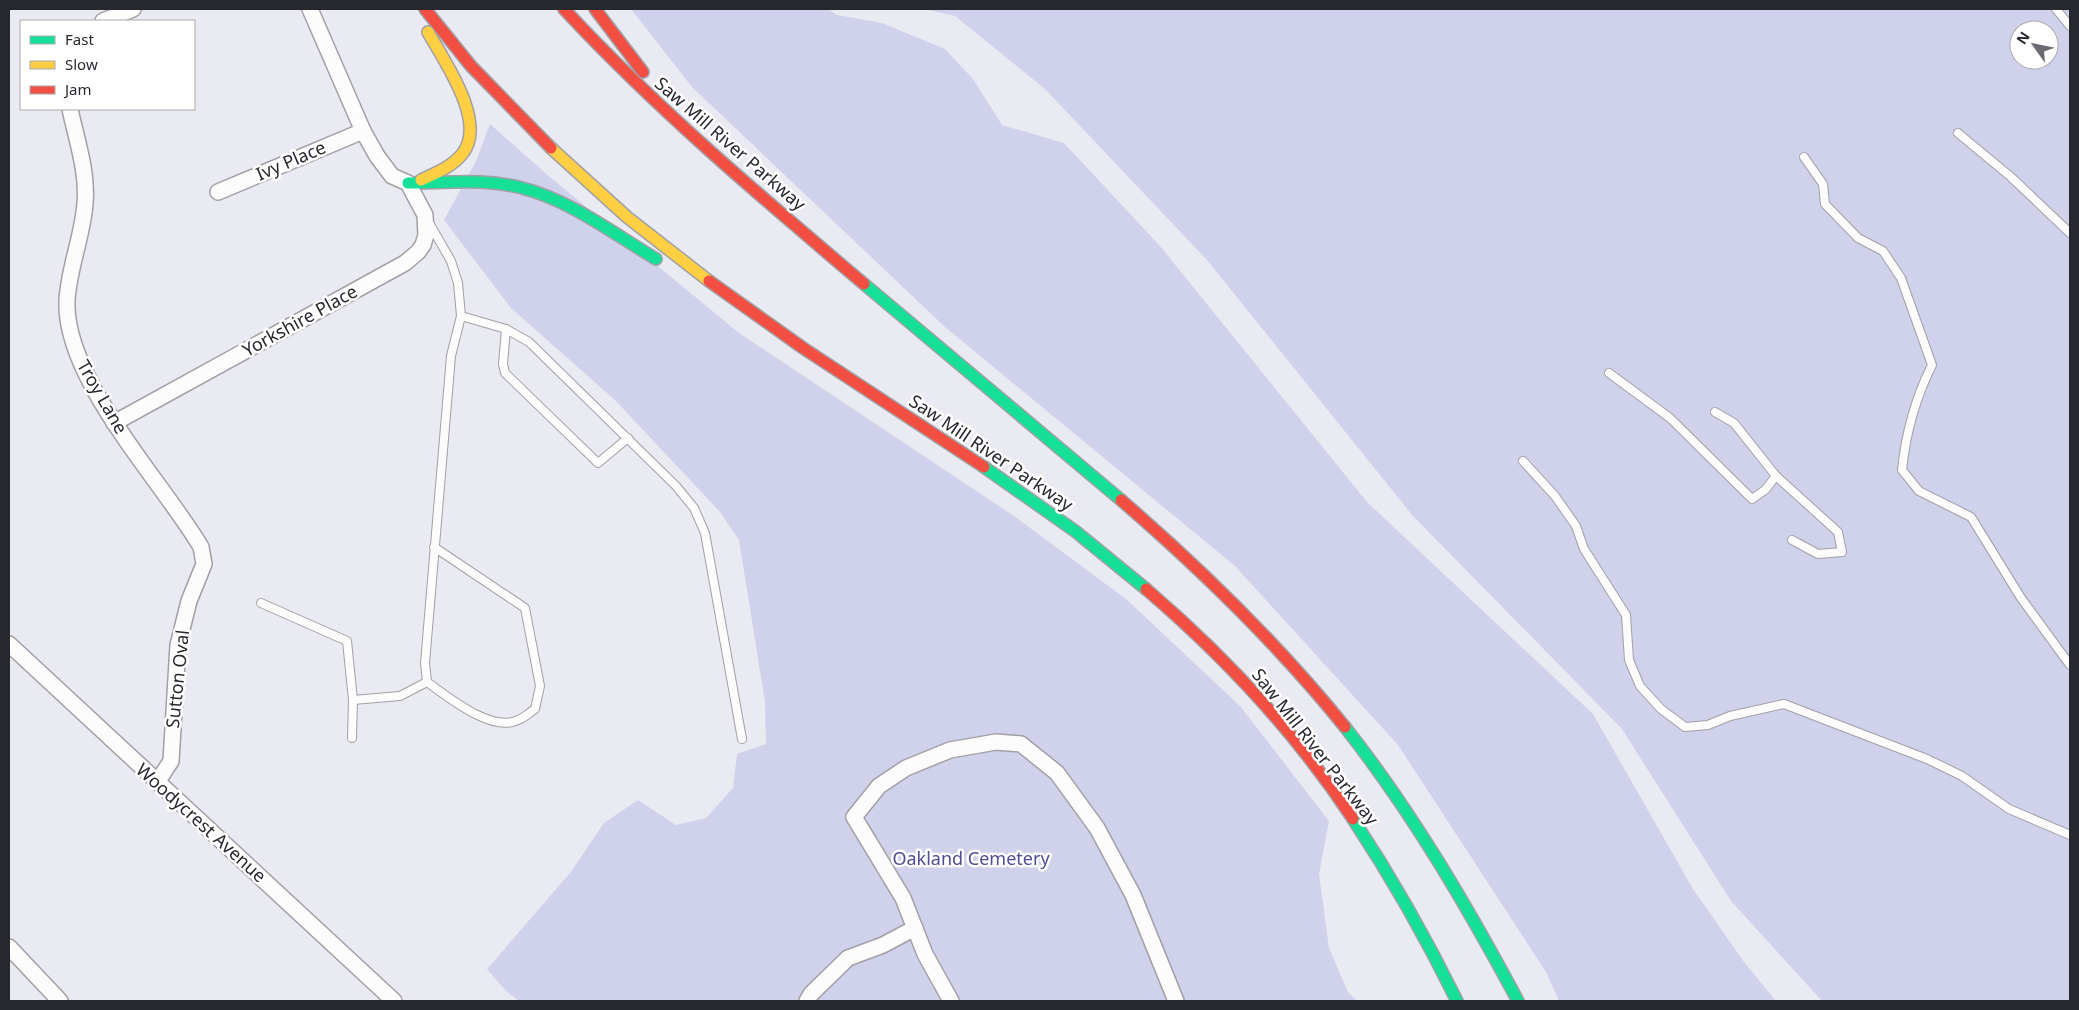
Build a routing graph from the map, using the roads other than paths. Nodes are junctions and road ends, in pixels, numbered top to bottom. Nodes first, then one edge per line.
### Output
1 (133, 9) edge
2 (310, 9) edge
3 (415, 9) edge
4 (425, 9) edge
5 (564, 9) edge
6 (595, 9) edge
7 (2056, 9) edge
8 (106, 20) edge
9 (2070, 26) edge
10 (70, 110) edge
11 (363, 131) junction
12 (1958, 133) dead end
13 (690, 135) junction
14 (1804, 157) dead end
15 (408, 184) junction
16 (218, 192) dead end
17 (425, 215) junction
18 (2070, 233) edge
19 (755, 315) junction
20 (462, 316) junction
21 (506, 329) junction
22 (1609, 373) dead end
23 (1715, 412) dead end
24 (114, 423) junction
25 (628, 438) junction
26 (1523, 461) dead end
27 (1776, 476) junction
28 (1792, 540) dead end
29 (201, 547) joint
30 (434, 547) junction
31 (261, 603) dead end
32 (9, 644) edge
33 (2070, 665) edge
34 (427, 682) junction
35 (353, 700) junction
36 (352, 738) dead end
37 (742, 739) dead end
38 (158, 781) junction
39 (2070, 835) edge
40 (915, 928) junction
41 (9, 947) edge
42 (60, 1001) edge
43 (394, 1001) edge
44 (807, 1001) edge
45 (951, 1001) edge
46 (1176, 1001) edge
47 (1458, 1001) edge
48 (1518, 1001) edge

1 - 8 street
2 - 11 street
3 - 15 highway
4 - 19 highway, Saw Mill River Parkway
5 - 13 highway, Saw Mill River Parkway
6 - 13 highway
7 - 9 lane
10 - 24 street, Troy Lane
11 - 15 street
11 - 16 street, Ivy Place
12 - 18 lane
13 - 48 highway, Saw Mill River Parkway
14 - 33 lane
15 - 17 street
15 - 19 highway
17 - 20 lane
17 - 24 street, Yorkshire Place
19 - 47 highway, Saw Mill River Parkway
20 - 21 lane
20 - 30 lane
21 - 25 lane
21 - 25 lane
22 - 27 lane
23 - 27 lane
24 - 29 street, Troy Lane
25 - 37 lane
26 - 39 lane
27 - 28 lane
29 - 38 street, Sutton Oval
30 - 34 lane
30 - 34 lane
31 - 35 lane
32 - 38 street, Woodycrest Avenue
34 - 35 lane
35 - 36 lane
38 - 43 street, Woodycrest Avenue
40 - 44 street
40 - 45 street
40 - 46 street
41 - 42 street

